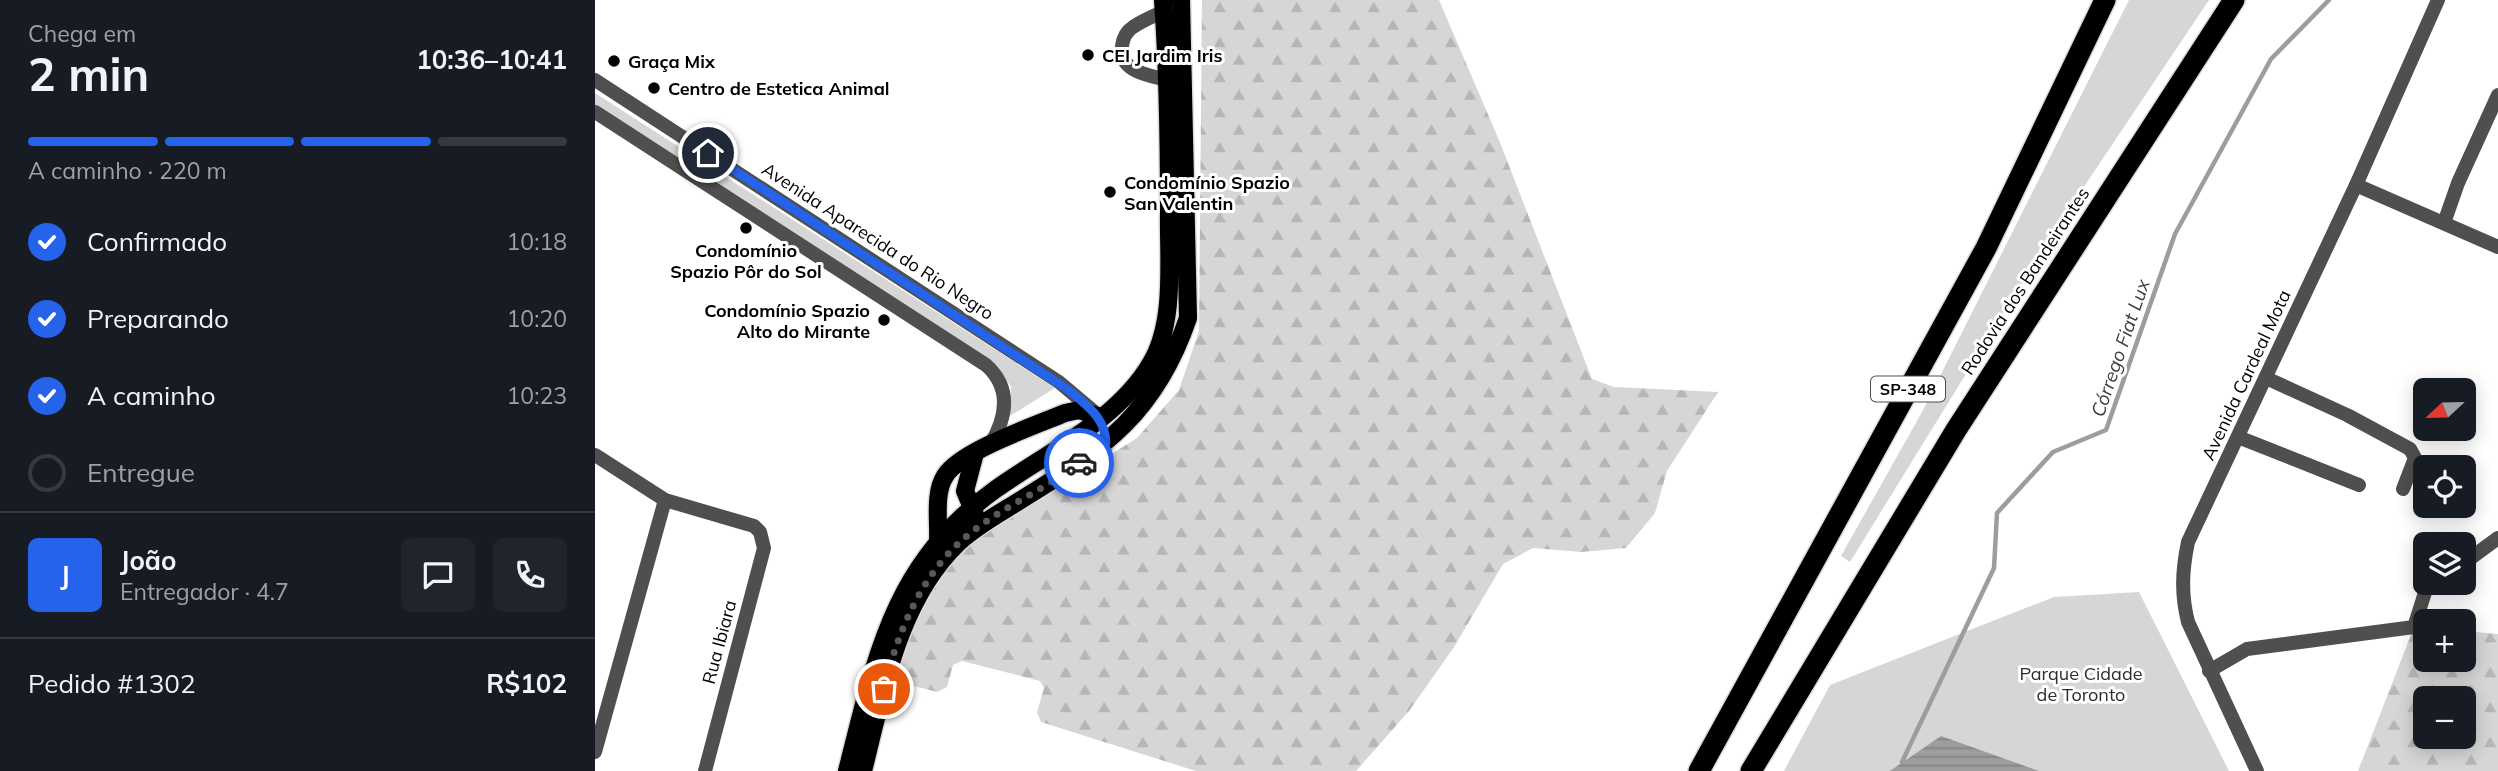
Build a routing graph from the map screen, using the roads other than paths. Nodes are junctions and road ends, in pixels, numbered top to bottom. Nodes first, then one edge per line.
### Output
1 (1181, 0) edge
2 (2105, 0) edge
3 (2234, 0) edge
4 (2438, 0) edge
5 (1164, 6) edge
6 (595, 80) edge
7 (1167, 80) junction
8 (2498, 94) edge
9 (595, 112) edge
10 (2356, 185) junction
11 (2444, 223) junction
12 (2498, 247) edge
13 (2266, 378) junction
14 (1100, 417) junction
15 (2238, 437) junction
16 (1106, 443) junction
17 (982, 449) junction
18 (595, 455) edge
19 (2358, 485) dead end
20 (2403, 489) dead end
21 (665, 500) junction
22 (970, 508) junction
23 (982, 526) junction
24 (2498, 538) edge
25 (938, 540) junction
26 (2476, 554) edge
27 (2424, 595) edge
28 (2209, 671) junction
29 (595, 752) edge
30 (705, 771) edge
31 (847, 771) edge
32 (863, 771) edge
33 (1699, 771) edge
34 (1751, 771) edge
35 (2257, 771) edge

1 - 16 main road
2 - 33 highway, SP-348
3 - 34 highway, Rodovia dos Bandeirantes / SP-348
4 - 10 street, Avenida Cardeal Mota
5 - 7 main road
5 - 7 street
6 - 14 street, Avenida Aparecida do Rio Negro
7 - 14 main road
8 - 11 street
9 - 17 street
10 - 11 street
10 - 13 street, Avenida Cardeal Mota
11 - 12 street
13 - 15 street, Avenida Cardeal Mota
13 - 20 street
14 - 16 main road
14 - 17 main road
14 - 22 main road
15 - 19 street
15 - 28 street, Avenida Cardeal Mota
16 - 23 main road
17 - 22 main road
17 - 25 main road
18 - 21 street
21 - 29 street
21 - 30 street, Rua Ibiara
22 - 23 main road
22 - 25 main road
23 - 32 main road
24 - 26 street
25 - 31 main road
27 - 28 street
28 - 35 street, Avenida Cardeal Mota

